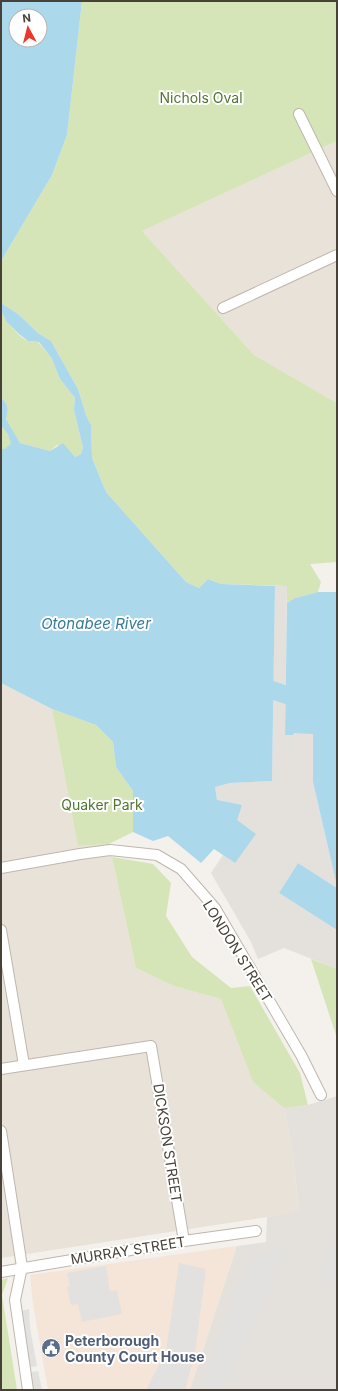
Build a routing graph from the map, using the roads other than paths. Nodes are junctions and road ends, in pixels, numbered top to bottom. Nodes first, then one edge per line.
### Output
1 (299, 114) dead end
2 (337, 191) edge
3 (337, 255) edge
4 (223, 308) dead end
5 (1, 868) edge
6 (1, 930) edge
7 (24, 1065) junction
8 (1, 1069) edge
9 (321, 1095) dead end
10 (1, 1131) edge
11 (256, 1231) dead end
12 (184, 1241) junction
13 (22, 1267) junction
14 (1, 1272) edge
15 (28, 1390) edge

1 - 2 street
3 - 4 street
5 - 9 street, LONDON STREET
6 - 7 street
7 - 8 street
7 - 12 street, DICKSON STREET
10 - 13 street
11 - 12 street, MURRAY STREET
12 - 13 street, MURRAY STREET
13 - 14 street, MURRAY STREET
13 - 15 street

